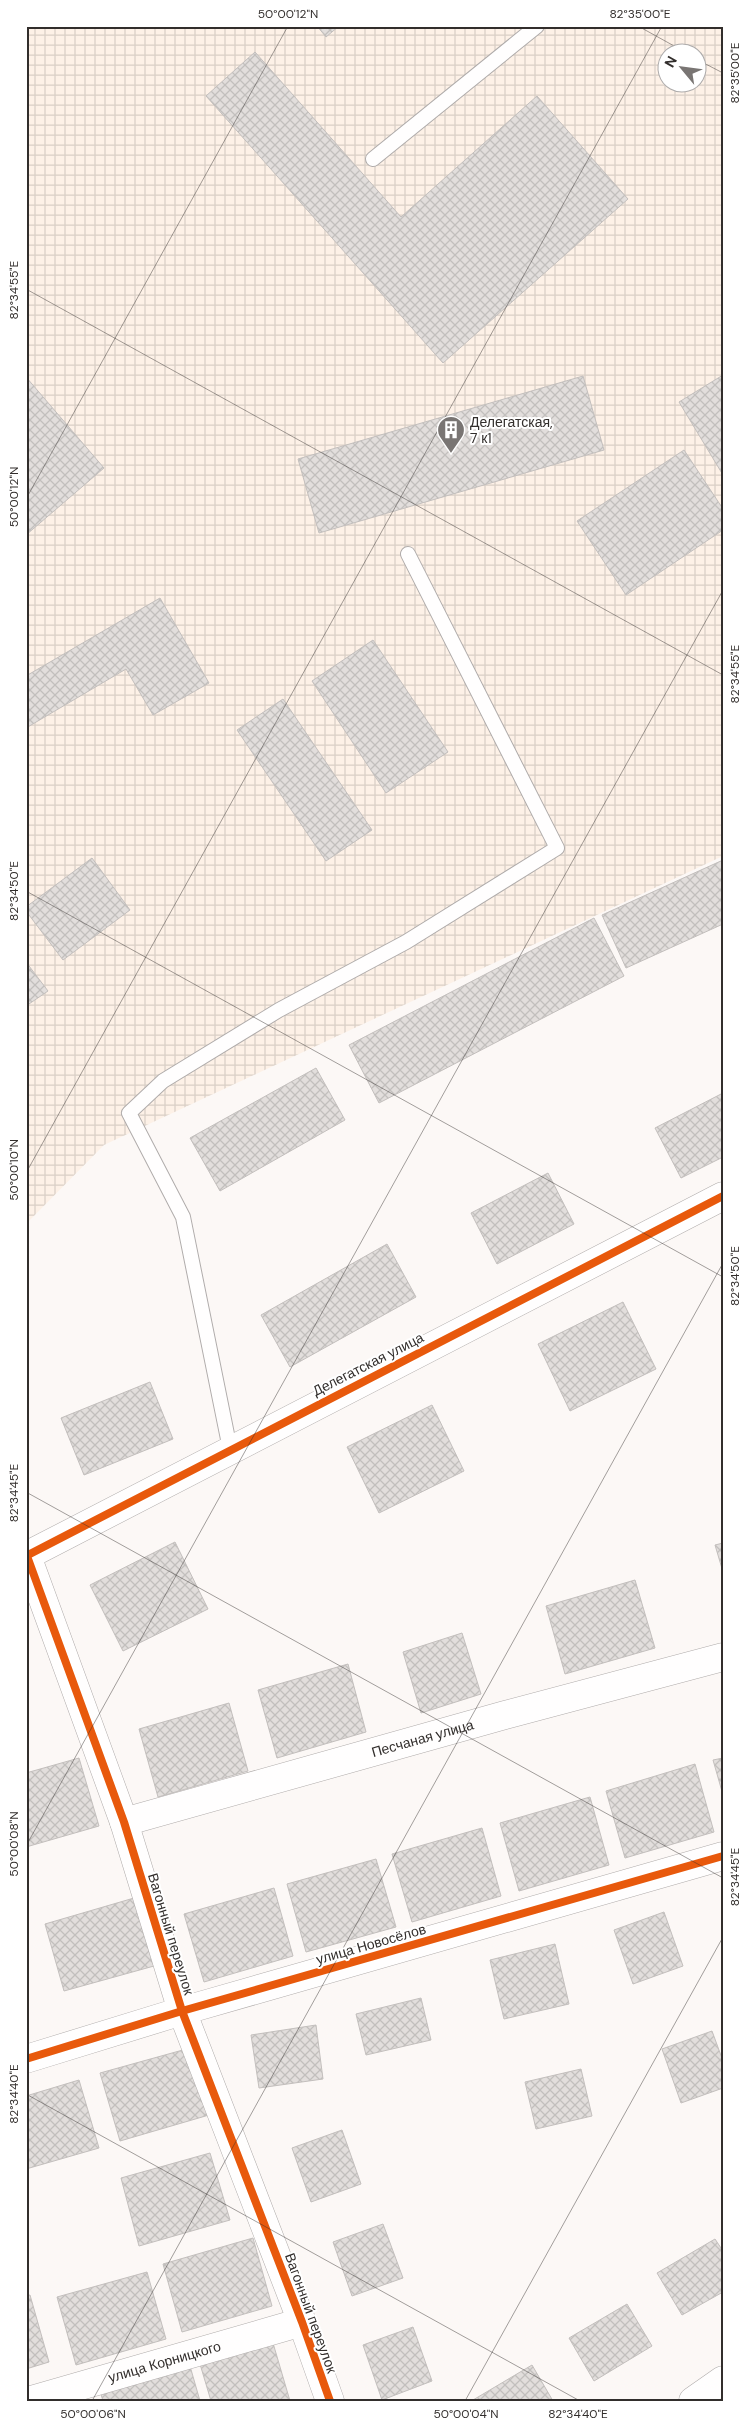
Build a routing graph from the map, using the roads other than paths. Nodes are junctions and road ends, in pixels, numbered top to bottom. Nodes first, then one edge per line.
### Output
1 (537, 26) edge
2 (373, 159) dead end
3 (408, 554) dead end
4 (720, 1204) edge
5 (230, 1449) junction
6 (26, 1556) edge
7 (723, 1657) edge
8 (124, 1822) junction
9 (723, 1856) edge
10 (182, 2011) junction
11 (26, 2059) edge
12 (302, 2322) junction
13 (723, 2380) edge
14 (28, 2401) edge
15 (330, 2401) edge
16 (693, 2401) edge

1 - 2 lane
3 - 5 lane
4 - 5 street, Делегатская улица
5 - 6 street, Делегатская улица
6 - 8 street, Вагонный переулок
7 - 8 street, Песчаная улица
8 - 10 street, Вагонный переулок
9 - 10 street, улица Новосёлов
10 - 11 street, улица Новосёлов
10 - 12 street, Вагонный переулок
12 - 14 street, улица Корницкого
12 - 15 street, Вагонный переулок
13 - 16 street

